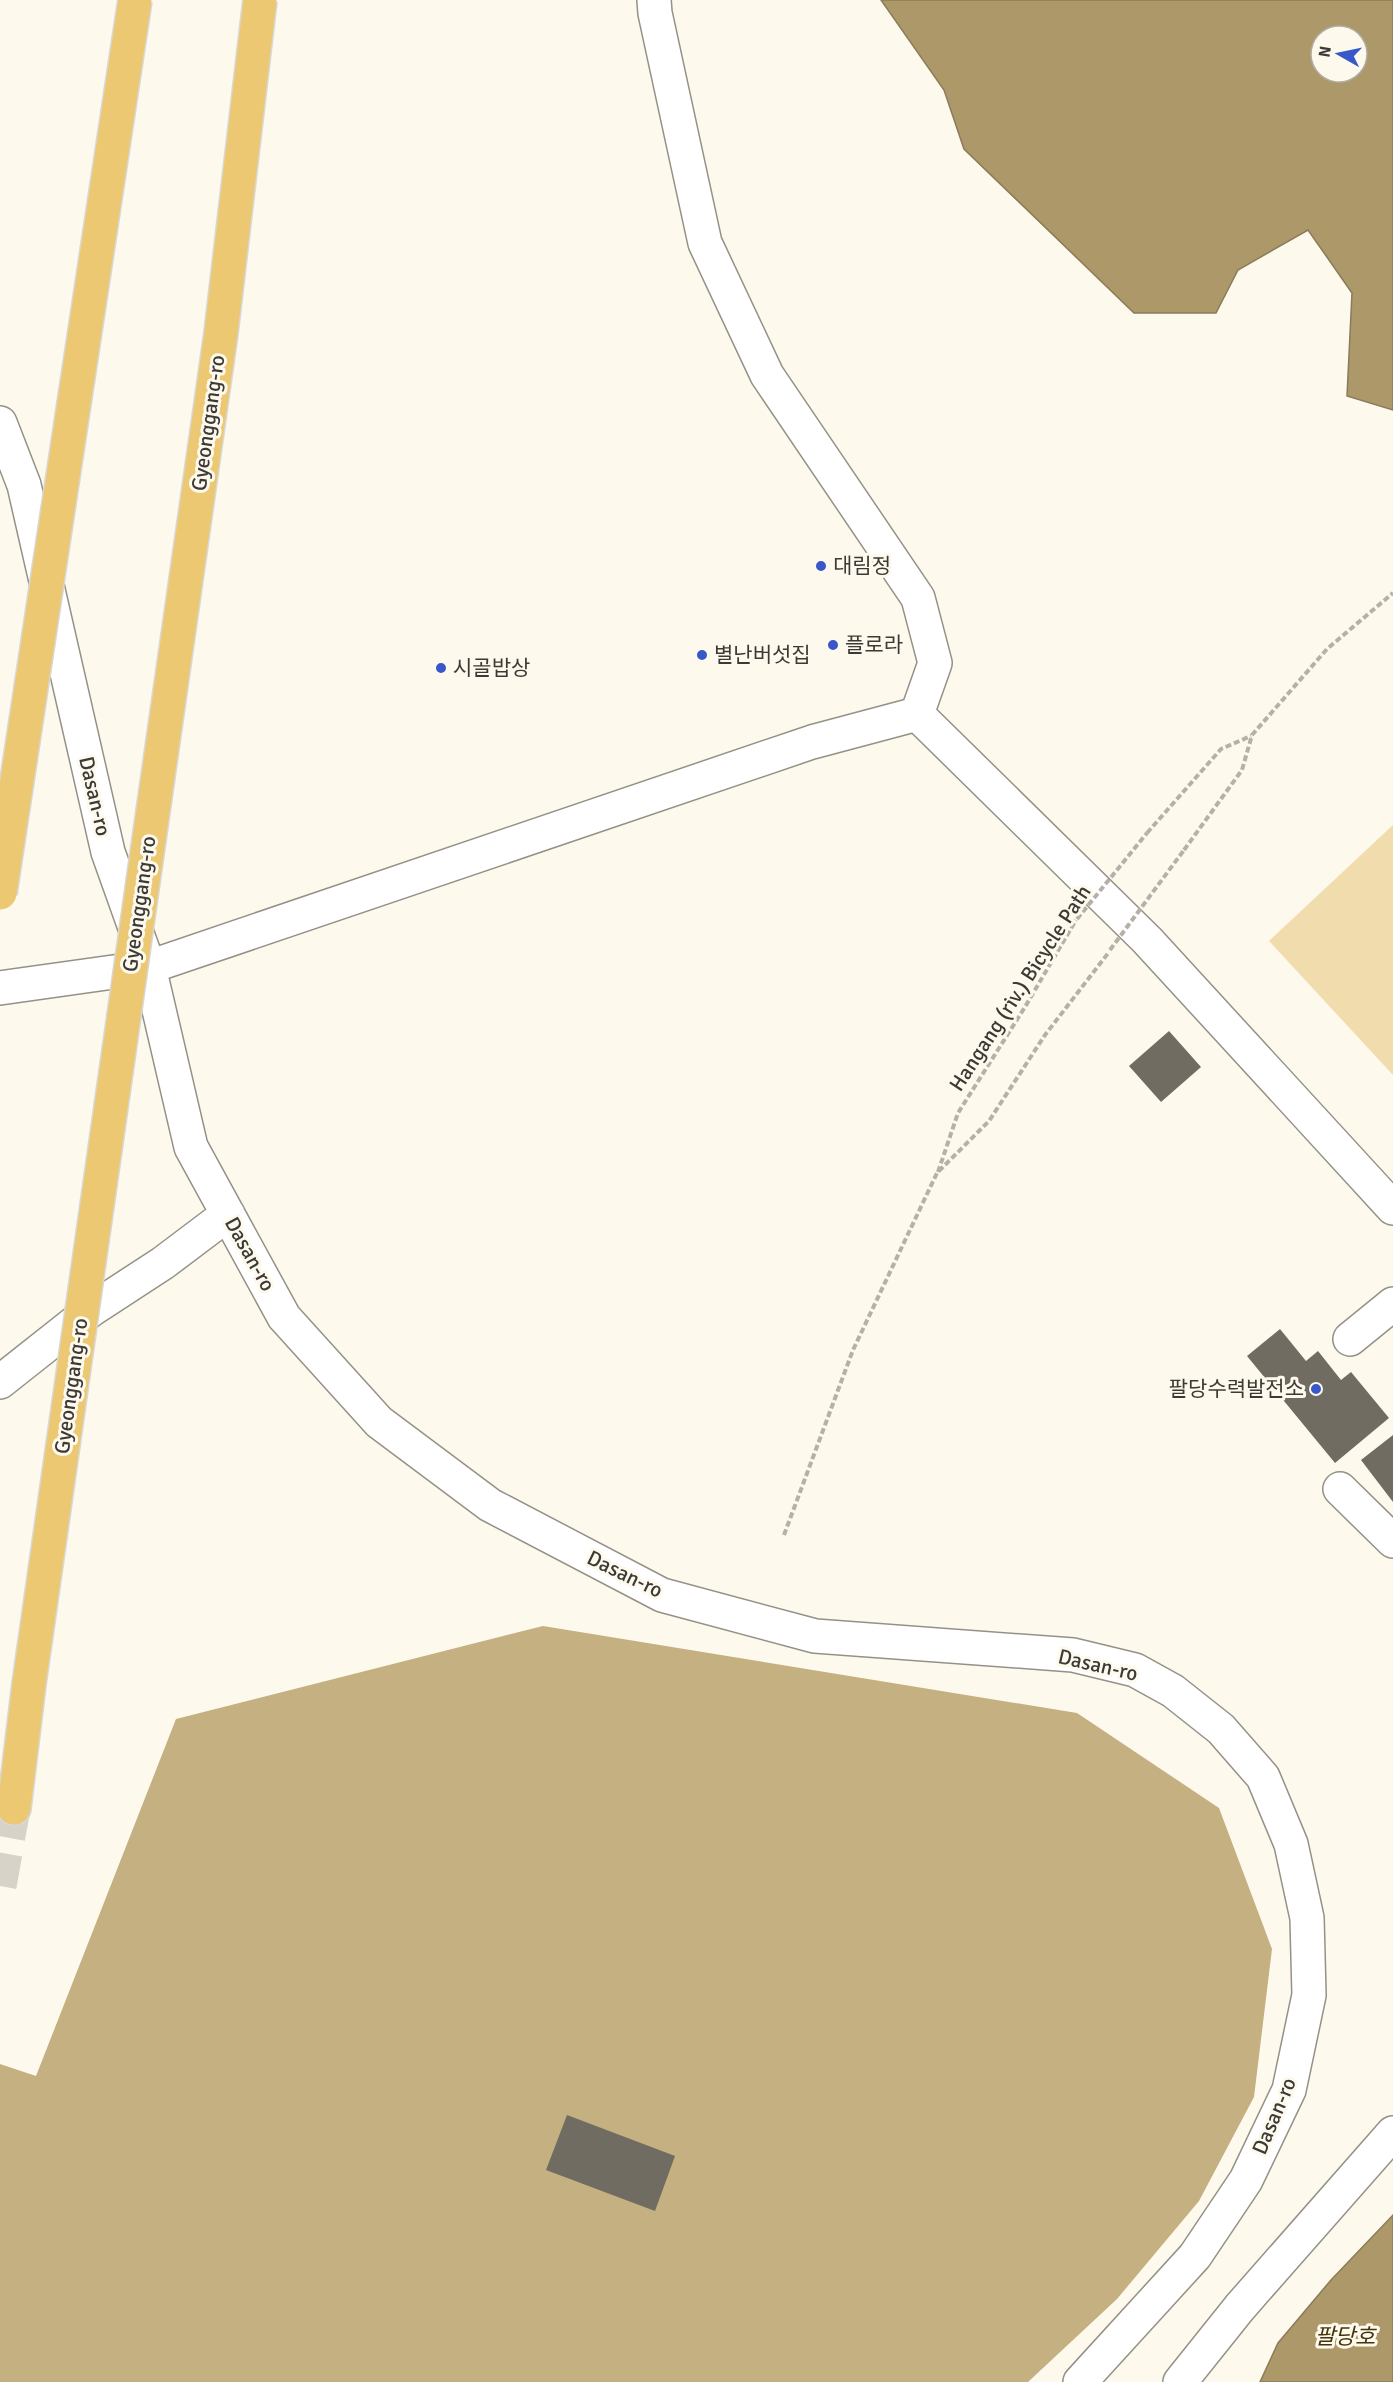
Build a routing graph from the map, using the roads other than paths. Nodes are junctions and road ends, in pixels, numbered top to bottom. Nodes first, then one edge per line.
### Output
1 (135, 0) edge
2 (260, 0) edge
3 (654, 0) edge
4 (0, 423) edge
5 (917, 714) junction
6 (0, 893) edge
7 (149, 967) junction
8 (0, 988) edge
9 (1393, 1208) edge
10 (228, 1214) junction
11 (1393, 1304) edge
12 (1350, 1339) dead end
13 (0, 1382) edge
14 (1340, 1489) dead end
15 (1393, 1541) edge
16 (14, 1808) tunnel mouth
17 (1393, 2133) edge
18 (1080, 2382) edge
19 (1180, 2382) edge

1 - 6 highway, bridge
2 - 16 highway, Gyeonggang-ro, bridge
3 - 5 street
4 - 7 street, Dasan-ro
5 - 7 street
5 - 9 street
7 - 8 street
7 - 10 street, Dasan-ro
10 - 13 street
10 - 18 street, Dasan-ro
11 - 12 street
14 - 15 street
17 - 19 street

